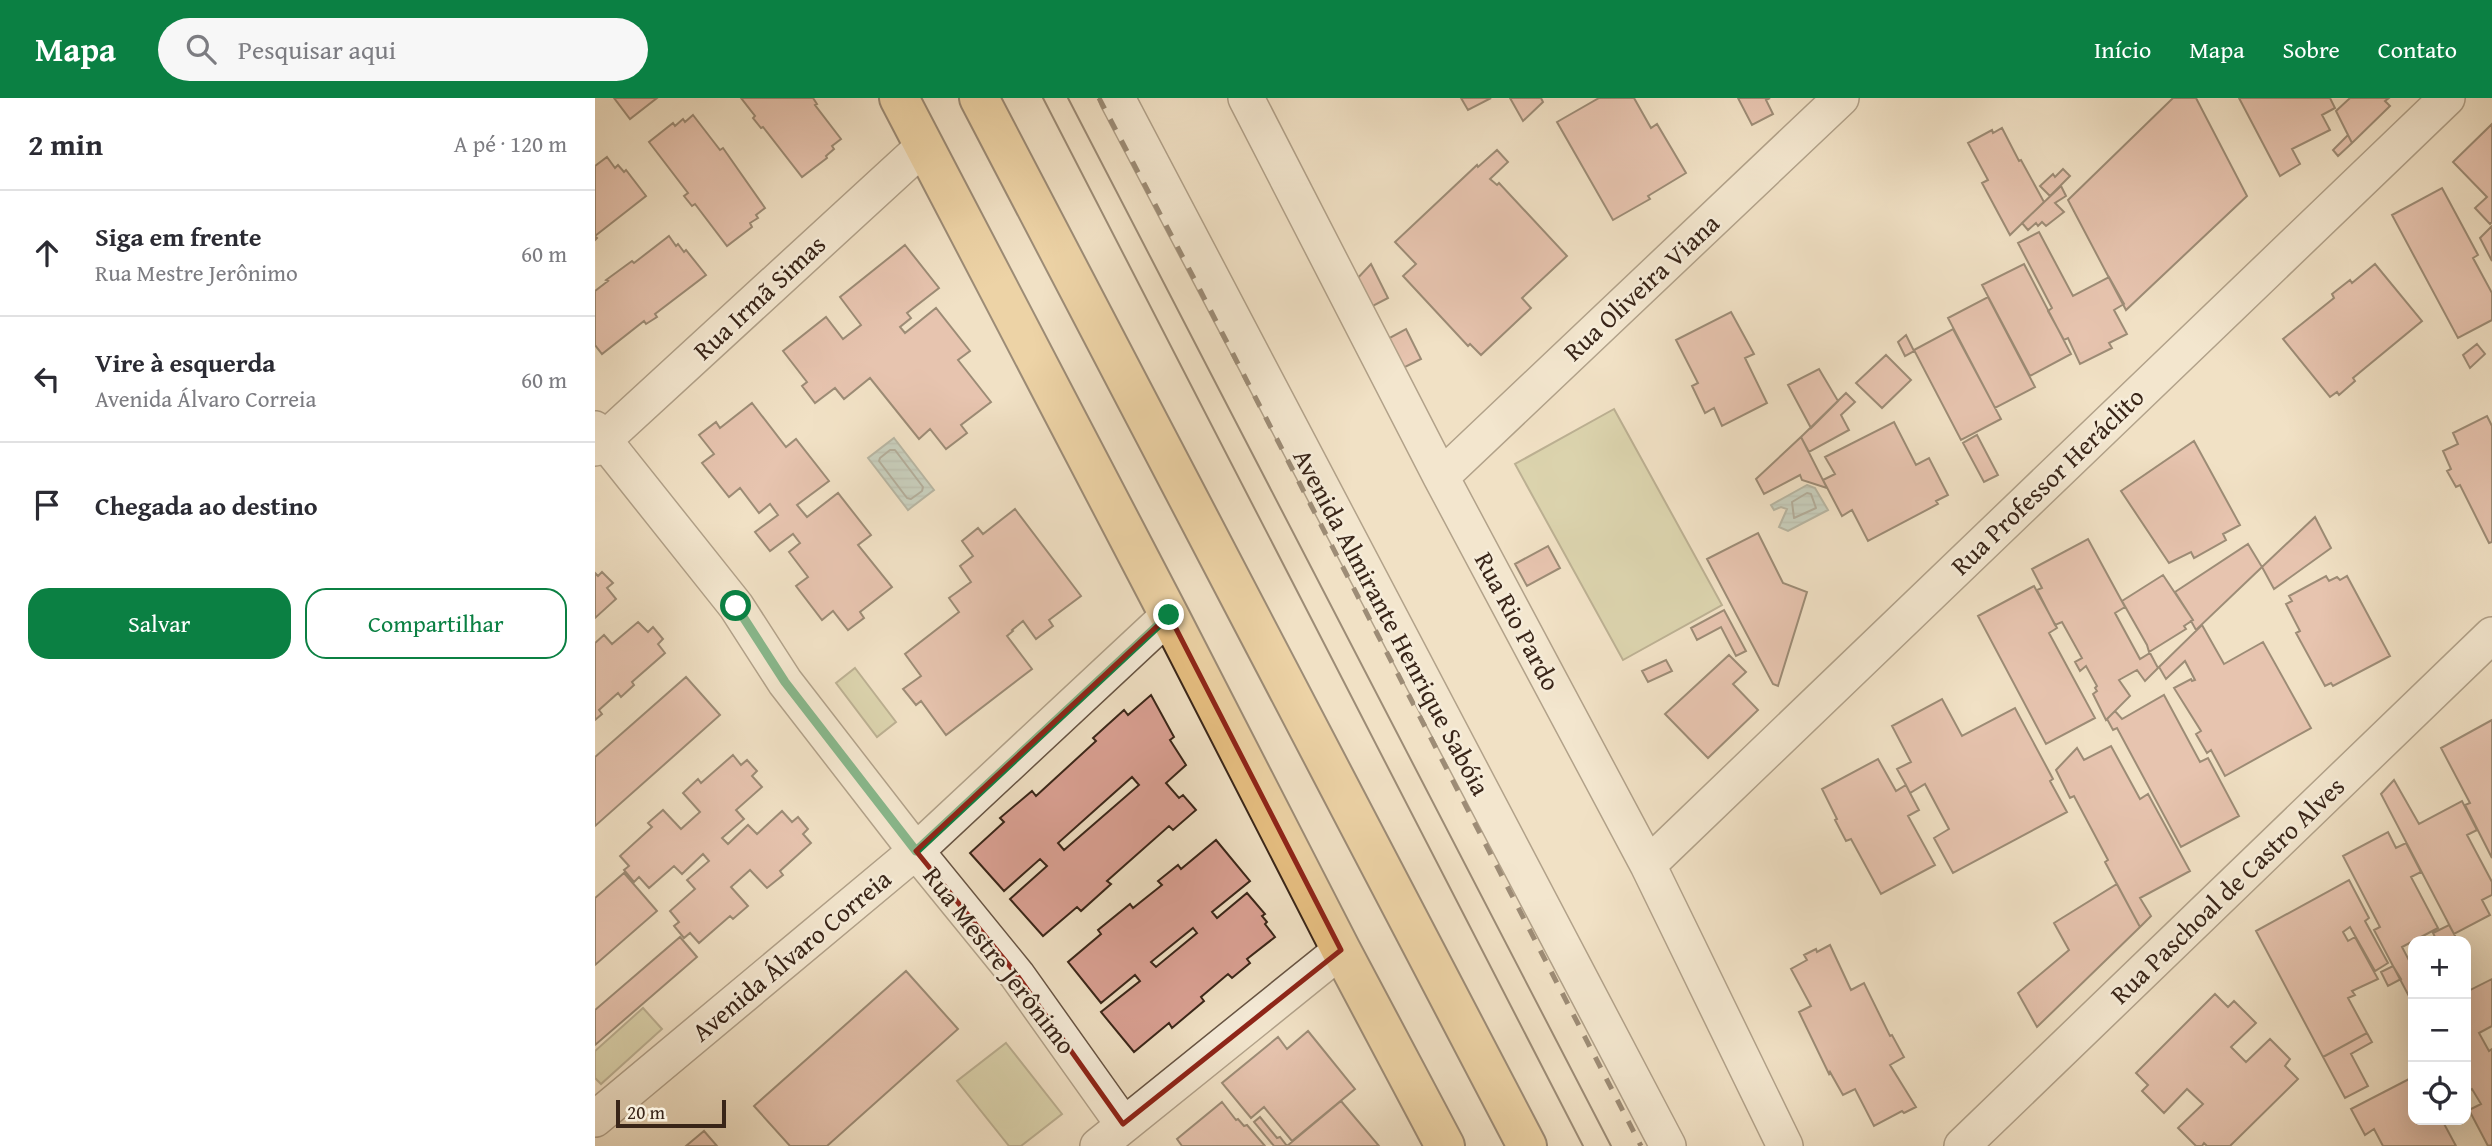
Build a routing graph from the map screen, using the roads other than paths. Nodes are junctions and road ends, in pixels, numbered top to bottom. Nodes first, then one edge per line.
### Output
1 (899, 98) edge
2 (979, 98) edge
3 (1117, 98) edge
4 (1246, 98) edge
5 (1841, 98) edge
6 (2447, 98) edge
7 (924, 146) junction
8 (598, 439) edge
9 (1441, 477) junction
10 (1169, 615) junction
11 (2492, 635) edge
12 (916, 851) junction
13 (1648, 865) junction
14 (1341, 950) junction
15 (595, 1119) edge
16 (1111, 1135) edge
17 (1444, 1146) edge
18 (1527, 1146) edge
19 (1668, 1146) edge
20 (1785, 1146) edge
21 (1962, 1146) edge

1 - 7 highway
2 - 18 highway
3 - 19 street, Avenida Almirante Henrique Sabóia
4 - 9 street, Rua Rio Pardo
5 - 9 street, Rua Oliveira Viana
6 - 13 street, Rua Professor Heráclito
7 - 8 street, Rua Irmã Simas
7 - 10 highway
8 - 12 street, Rua Mestre Jerônimo
9 - 13 street, Rua Rio Pardo
10 - 12 street, Avenida Álvaro Correia
10 - 14 highway
11 - 21 street, Rua Paschoal de Castro Alves
12 - 15 street, Avenida Álvaro Correia
12 - 16 street, Rua Mestre Jerônimo
13 - 20 street, Rua Rio Pardo
14 - 16 street
14 - 17 highway

